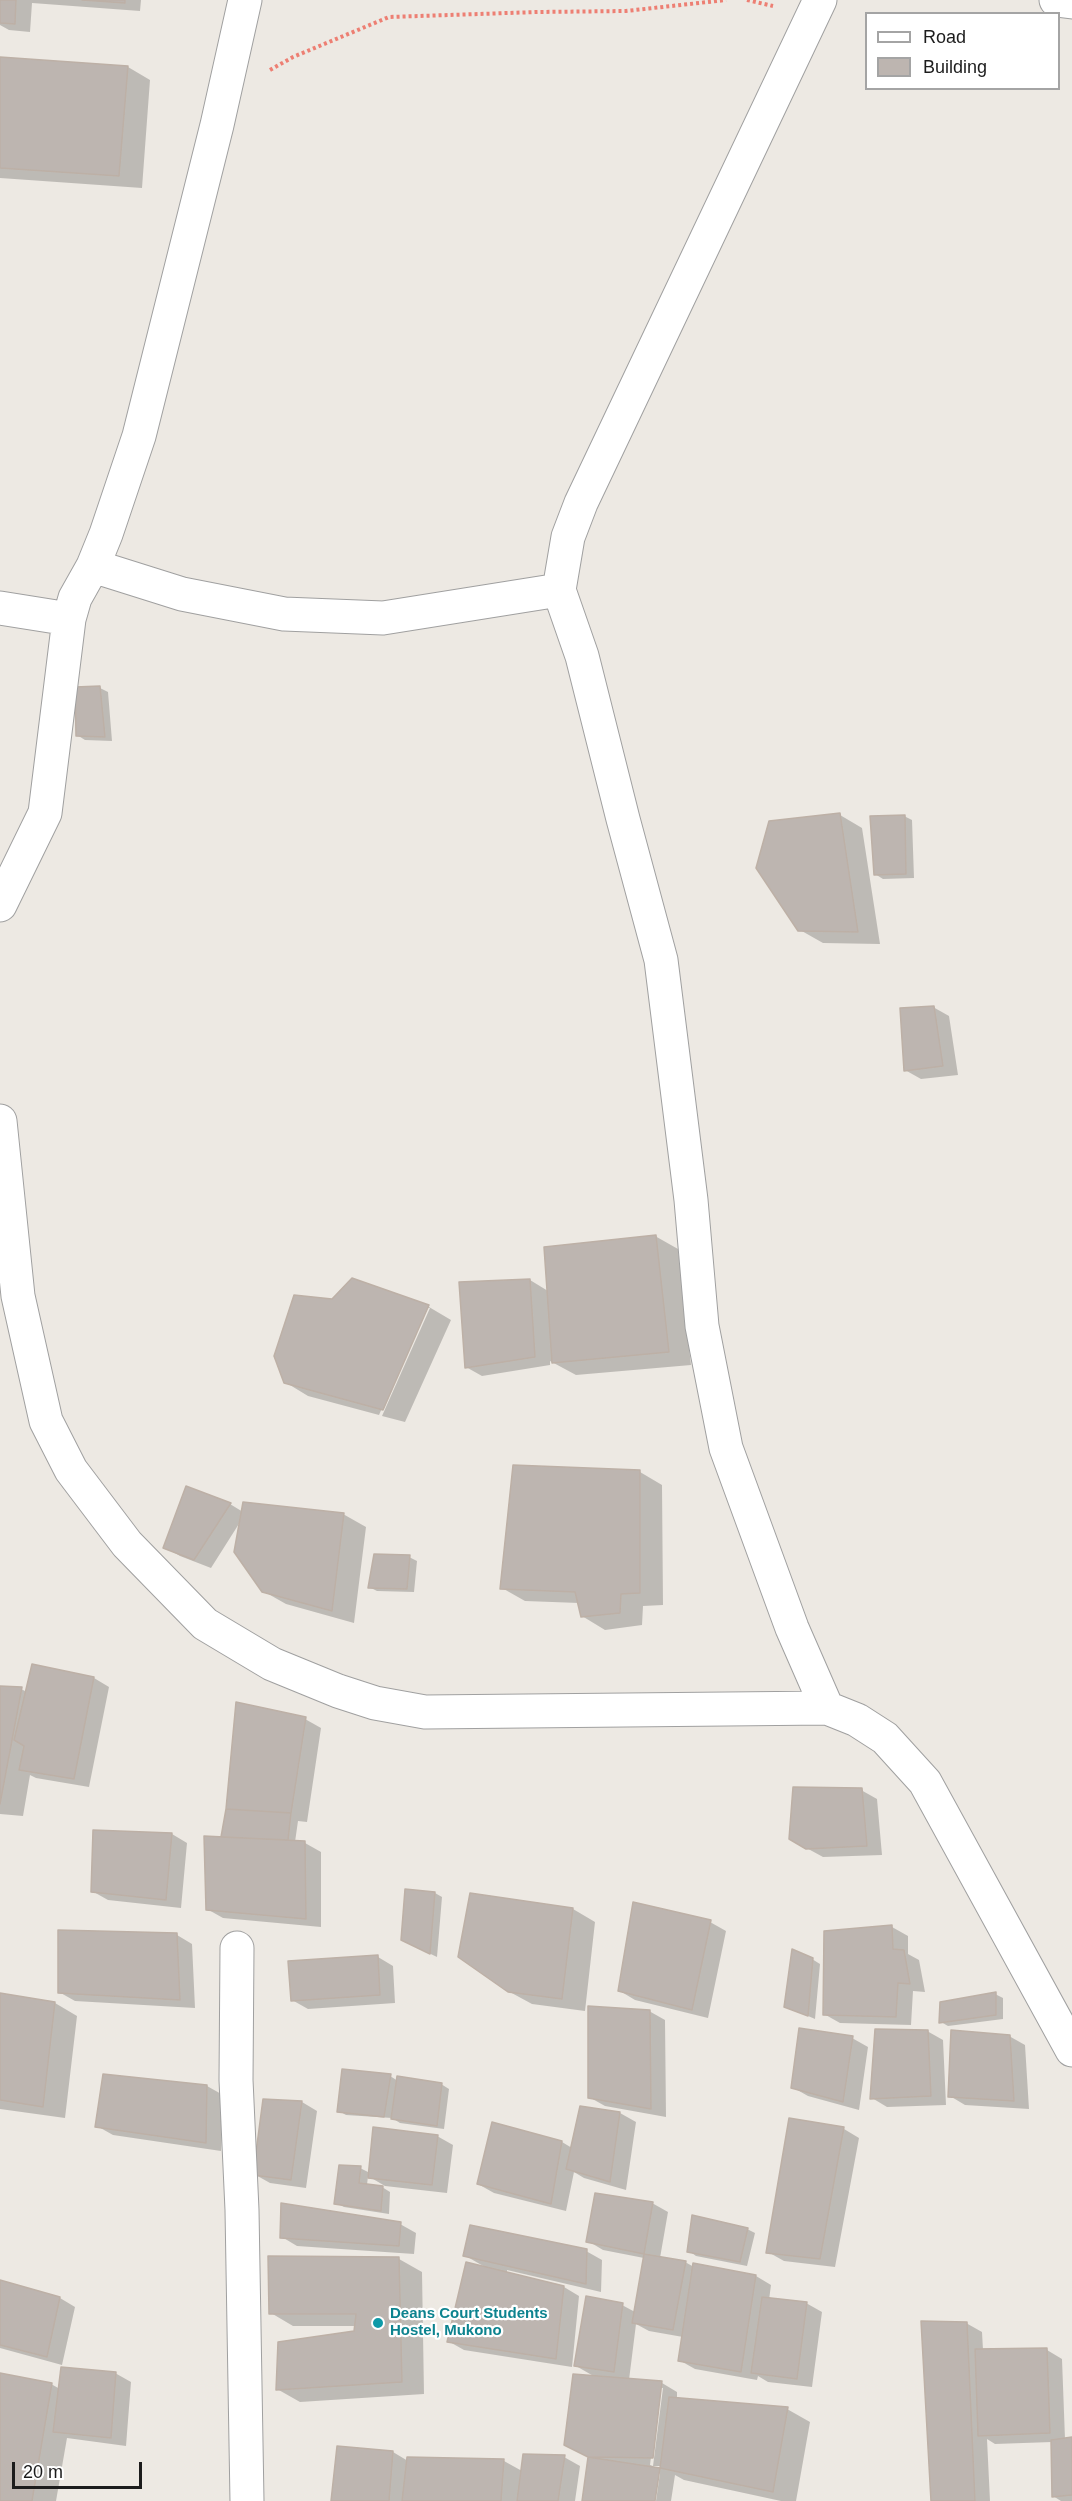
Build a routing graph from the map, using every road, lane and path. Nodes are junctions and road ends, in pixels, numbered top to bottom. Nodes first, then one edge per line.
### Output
1 (245, 0) edge
2 (726, 0) edge
3 (820, 0) edge
4 (1056, 0) edge
5 (1072, 2) edge
6 (221, 110) junction
7 (93, 566) junction
8 (559, 590) junction
9 (0, 608) edge
10 (69, 619) junction
11 (0, 905) edge
12 (0, 1121) edge
13 (827, 1708) junction
14 (237, 1948) dead end
15 (1072, 2050) edge
16 (247, 2501) edge

1 - 6 street
2 - 6 path
3 - 8 street
4 - 5 street
6 - 7 street
7 - 8 street
7 - 10 street
8 - 13 street
9 - 10 street
10 - 11 street
12 - 13 street
13 - 15 street
14 - 16 street

